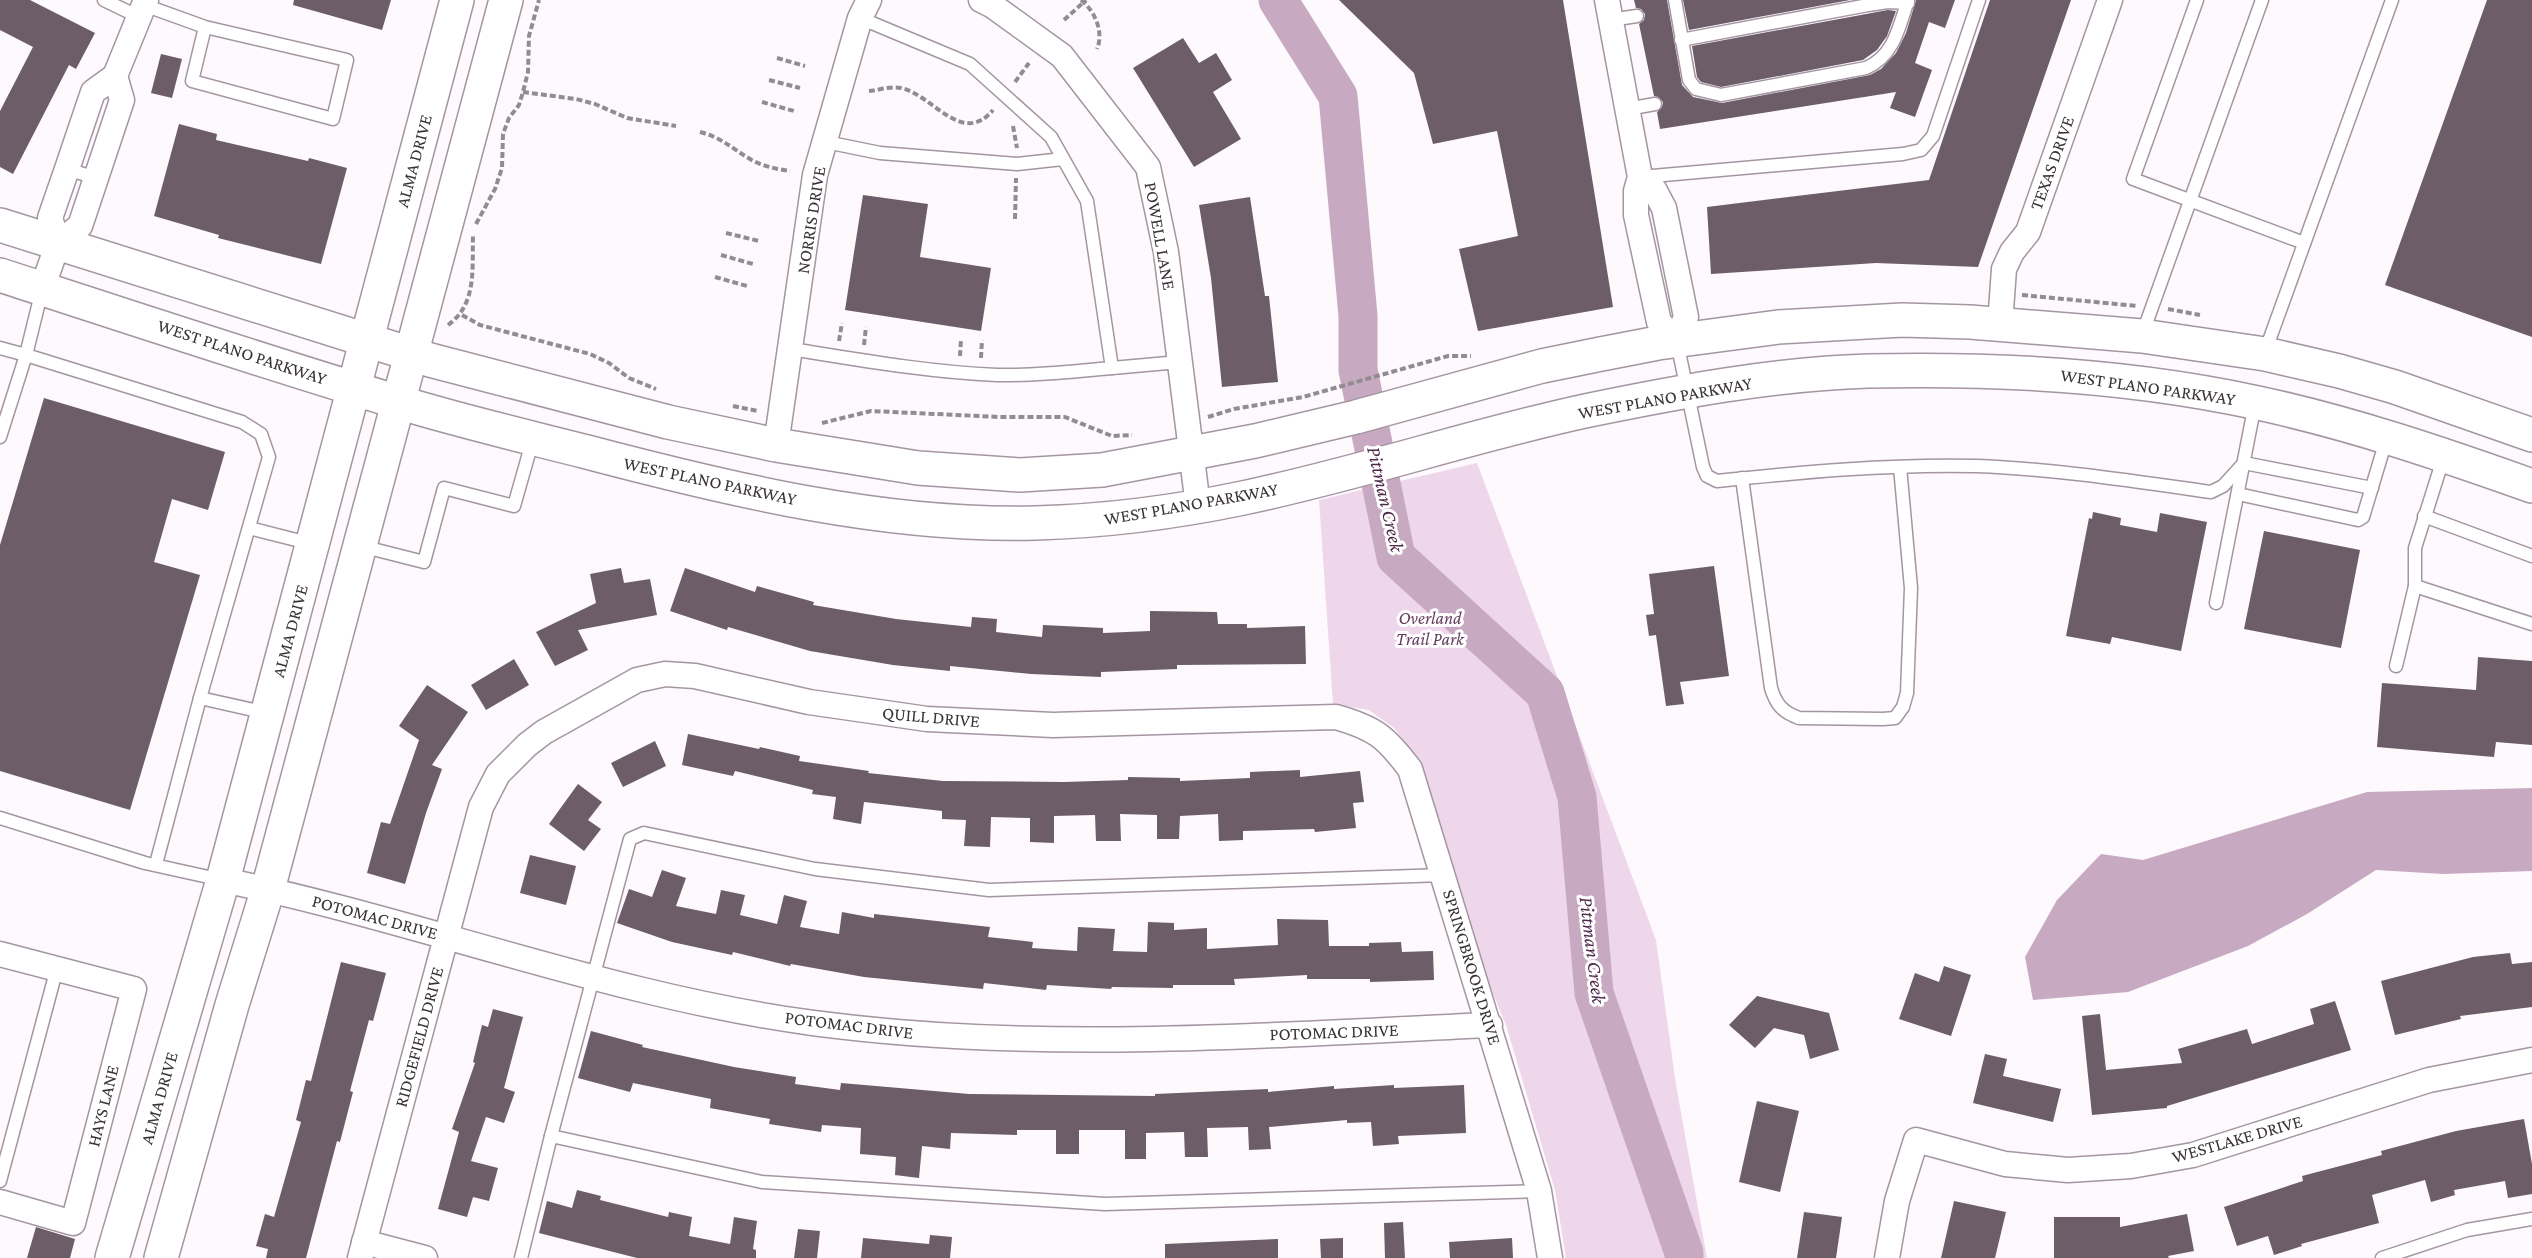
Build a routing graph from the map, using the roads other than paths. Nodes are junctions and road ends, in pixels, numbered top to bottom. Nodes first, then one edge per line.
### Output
1 (104, 0) edge
2 (457, 0) edge
3 (506, 0) edge
4 (981, 0) edge
5 (1675, 0) edge
6 (1979, 0) edge
7 (2110, 0) edge
8 (2197, 0) edge
9 (2262, 0) edge
10 (2392, 0) edge
11 (1908, 1) edge
12 (143, 7) edge
13 (865, 9) edge
14 (1608, 10) edge
15 (1637, 16) dead end
16 (205, 27) junction
17 (1681, 40) junction
18 (115, 76) junction
19 (1655, 104) dead end
20 (1627, 110) junction
21 (826, 142) junction
22 (1063, 159) junction
23 (67, 169) junction
24 (1640, 177) junction
25 (96, 178) junction
26 (2190, 201) junction
27 (0, 225) edge
28 (58, 243) junction
29 (2304, 243) junction
30 (0, 276) edge
31 (42, 289) junction
32 (2140, 321) junction
33 (2000, 324) junction
34 (366, 341) junction
35 (1676, 341) junction
36 (0, 348) edge
37 (791, 349) junction
38 (2265, 354) junction
39 (26, 355) junction
40 (411, 355) junction
41 (1179, 362) junction
42 (1112, 368) junction
43 (2136, 383) junction
44 (354, 388) junction
45 (1686, 392) junction
46 (399, 402) junction
47 (2255, 402) junction
48 (778, 430) junction
49 (2532, 435) edge
50 (2387, 437) junction
51 (0, 438) edge
52 (533, 438) junction
53 (1188, 441) junction
54 (2444, 455) junction
55 (2244, 463) junction
56 (1900, 467) junction
57 (1742, 478) junction
58 (2532, 486) edge
59 (2372, 488) junction
60 (765, 494) junction
61 (2238, 494) junction
62 (1198, 506) junction
63 (2424, 516) junction
64 (249, 528) junction
65 (313, 544) junction
66 (361, 546) junction
67 (2532, 556) edge
68 (2415, 586) junction
69 (2216, 603) dead end
70 (2532, 624) edge
71 (2396, 666) dead end
72 (200, 698) junction
73 (268, 713) junction
74 (1336, 717) joint
75 (544, 732) joint
76 (0, 818) edge
77 (156, 864) junction
78 (1444, 875) junction
79 (223, 880) junction
80 (268, 889) junction
81 (446, 936) junction
82 (0, 954) edge
83 (57, 968) junction
84 (594, 976) junction
85 (1490, 1025) junction
86 (2532, 1060) edge
87 (551, 1136) junction
88 (0, 1181) edge
89 (1539, 1191) junction
90 (0, 1202) edge
91 (2532, 1219) edge
92 (362, 1250) edge
93 (112, 1258) edge
94 (161, 1258) edge
95 (425, 1258) edge
96 (521, 1258) edge
97 (1550, 1258) edge
98 (1887, 1258) edge
99 (2382, 1258) edge

1 - 12 lane
2 - 34 main road, ALMA DRIVE
3 - 40 main road
4 - 41 street, POWELL LANE
5 - 17 lane
6 - 24 lane
7 - 33 street, TEXAS DRIVE
8 - 26 lane
9 - 26 lane
10 - 29 lane
11 - 17 lane
11 - 17 lane
12 - 16 lane
12 - 18 street
13 - 21 street, NORRIS DRIVE
13 - 22 lane
14 - 15 lane
14 - 20 street
16 - 16 lane
18 - 23 street
18 - 25 street
19 - 20 lane
20 - 24 street
21 - 22 lane
21 - 37 street, NORRIS DRIVE
22 - 42 lane
23 - 25 lane
23 - 28 street
24 - 35 street
25 - 28 street
26 - 29 lane
26 - 32 lane
27 - 28 main road
28 - 31 street
28 - 34 main road
29 - 38 lane
30 - 31 main road, WEST PLANO PARKWAY
31 - 39 lane
31 - 44 main road, WEST PLANO PARKWAY
32 - 33 main road
32 - 38 main road
32 - 43 main road
33 - 35 main road
34 - 40 main road
34 - 44 main road, ALMA DRIVE
35 - 45 lane
35 - 53 main road
36 - 39 lane
37 - 42 lane
37 - 48 street, NORRIS DRIVE
38 - 47 main road
38 - 49 main road
39 - 51 lane
39 - 64 lane
40 - 46 main road
40 - 48 main road
41 - 42 lane
41 - 53 street, POWELL LANE
43 - 45 main road, WEST PLANO PARKWAY
43 - 47 main road, WEST PLANO PARKWAY
44 - 46 main road, WEST PLANO PARKWAY
44 - 65 main road, ALMA DRIVE
45 - 57 lane
45 - 62 main road, WEST PLANO PARKWAY
46 - 52 main road, WEST PLANO PARKWAY
46 - 66 main road
47 - 50 main road, WEST PLANO PARKWAY
47 - 55 lane
48 - 53 main road
48 - 60 main road
50 - 54 main road, WEST PLANO PARKWAY
50 - 59 lane
52 - 60 main road, WEST PLANO PARKWAY
52 - 66 lane
53 - 62 street, POWELL LANE
54 - 58 main road, WEST PLANO PARKWAY
54 - 63 lane
55 - 56 lane
55 - 59 lane
55 - 61 lane
56 - 57 lane
56 - 57 lane
59 - 61 lane
60 - 62 main road, WEST PLANO PARKWAY
61 - 69 lane
63 - 67 lane
63 - 68 lane
64 - 65 lane
64 - 72 lane
65 - 73 main road, ALMA DRIVE
66 - 80 main road
68 - 70 lane
68 - 71 lane
72 - 73 lane
72 - 77 lane
73 - 79 main road, ALMA DRIVE
74 - 75 street, QUILL DRIVE
74 - 78 street, SPRINGBROOK DRIVE
75 - 81 street, RIDGEFIELD DRIVE
76 - 77 lane
77 - 79 lane
78 - 84 lane
78 - 85 street, SPRINGBROOK DRIVE
79 - 80 street, POTOMAC DRIVE
79 - 93 main road, ALMA DRIVE
80 - 81 street, POTOMAC DRIVE
80 - 94 main road
81 - 84 street, POTOMAC DRIVE
81 - 92 street, RIDGEFIELD DRIVE
82 - 83 street
83 - 88 lane
83 - 90 street, HAYS LANE
84 - 85 street, POTOMAC DRIVE
84 - 87 lane
85 - 89 street, SPRINGBROOK DRIVE
86 - 98 street, WESTLAKE DRIVE
87 - 89 lane
87 - 96 lane
89 - 97 street, SPRINGBROOK DRIVE
91 - 99 lane
92 - 95 street

